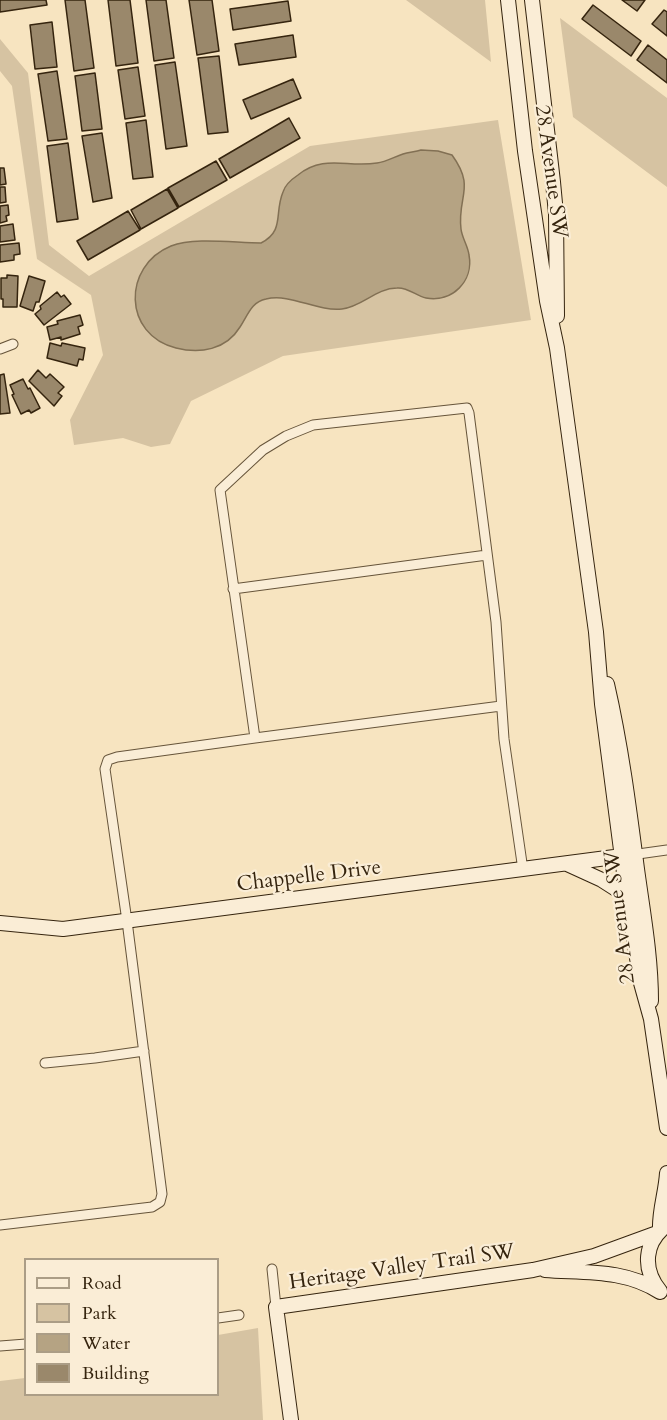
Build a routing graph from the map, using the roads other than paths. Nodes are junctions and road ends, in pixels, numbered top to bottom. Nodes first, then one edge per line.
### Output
1 (508, 0) edge
2 (532, 0) edge
3 (13, 344) dead end
4 (557, 348) junction
5 (0, 349) edge
6 (488, 555) junction
7 (233, 589) junction
8 (501, 706) junction
9 (255, 738) junction
10 (667, 850) edge
11 (629, 855) junction
12 (567, 864) junction
13 (523, 870) junction
14 (627, 896) junction
15 (127, 921) junction
16 (0, 923) edge
17 (651, 1019) junction
18 (144, 1051) junction
19 (45, 1063) dead end
20 (667, 1128) edge
21 (667, 1173) edge
22 (0, 1226) edge
23 (661, 1230) edge
24 (272, 1269) dead end
25 (534, 1270) junction
26 (664, 1294) edge
27 (276, 1307) junction
28 (238, 1315) dead end
29 (219, 1318) edge
30 (24, 1344) edge
31 (0, 1346) edge
32 (291, 1420) edge

1 - 4 main road, 28 Avenue SW
2 - 4 main road, 28 Avenue SW
3 - 5 street
4 - 11 main road, 28 Avenue SW
6 - 7 street
6 - 7 street
6 - 8 street
7 - 9 street
8 - 9 street
8 - 13 street
9 - 15 street
10 - 11 street
11 - 12 main road, Chappelle Drive
11 - 14 main road, 28 Avenue SW
11 - 17 main road, 28 Avenue SW
12 - 13 main road, Chappelle Drive
12 - 14 main road
13 - 15 main road, Chappelle Drive
14 - 17 main road, 28 Avenue SW
15 - 16 main road, Chappelle Drive
15 - 18 street
17 - 20 main road, 28 Avenue SW
18 - 19 street
18 - 22 street
21 - 23 main road
23 - 25 main road, Heritage Valley Trail SW
23 - 26 main road
24 - 27 street
25 - 26 main road, Heritage Valley Trail SW
25 - 27 main road, Heritage Valley Trail SW
27 - 32 main road
28 - 29 street
30 - 31 street

